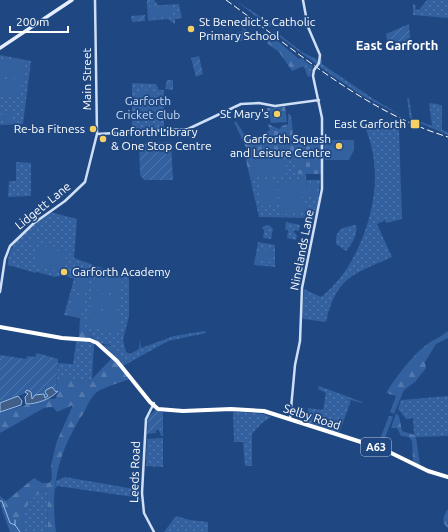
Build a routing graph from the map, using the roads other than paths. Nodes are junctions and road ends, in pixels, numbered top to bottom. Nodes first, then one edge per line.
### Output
1 (72, 0) edge
2 (95, 0) edge
3 (303, 0) edge
4 (0, 48) edge
5 (318, 100) junction
6 (97, 134) junction
7 (0, 292) edge
8 (0, 327) edge
9 (155, 405) junction
10 (290, 421) junction
11 (448, 477) edge
12 (154, 532) edge

1 - 4 main road
2 - 6 street, Main Street
3 - 5 street, Ninelands Lane, bridge
5 - 6 street
5 - 10 street, Ninelands Lane
6 - 7 street, Lidgett Lane
8 - 9 highway, Selby Road / A63
9 - 10 highway, Selby Road / A63
9 - 12 street, Leeds Road
10 - 11 highway, Selby Road / A63

